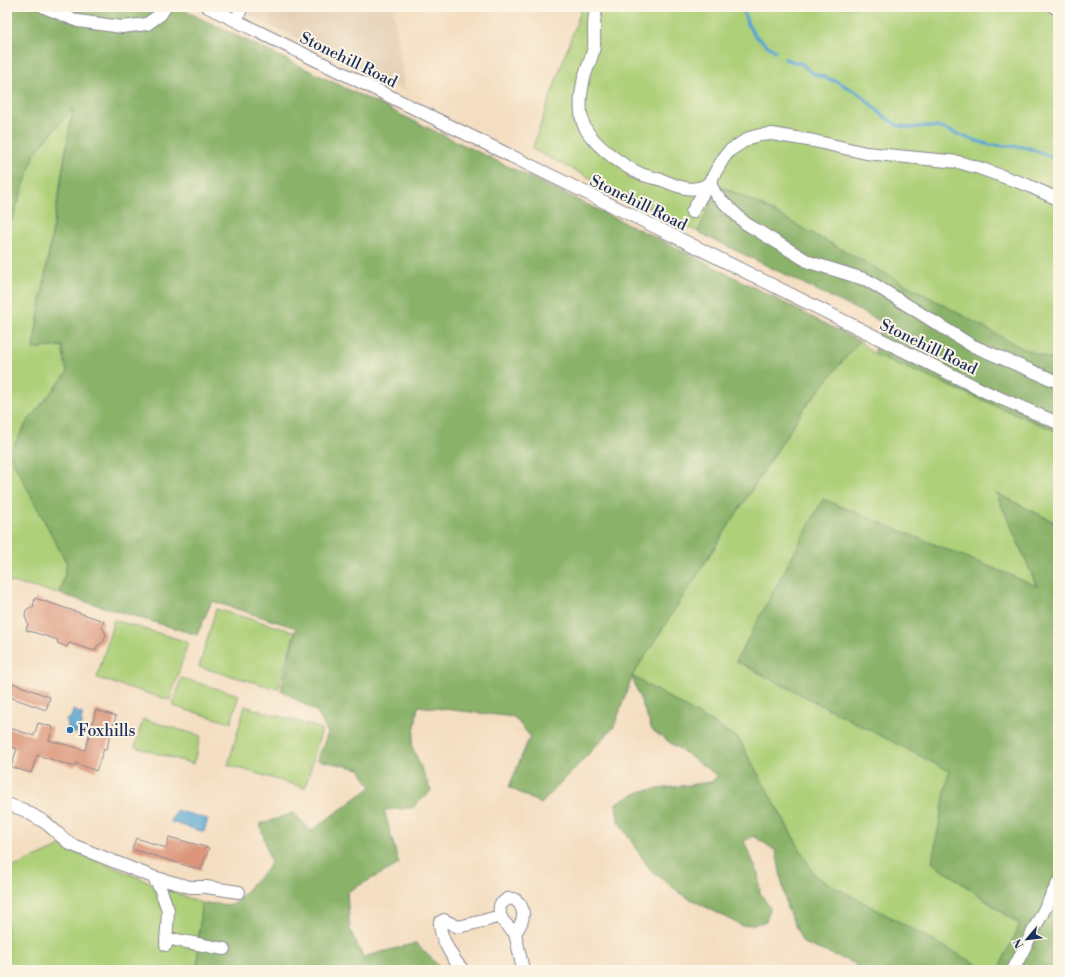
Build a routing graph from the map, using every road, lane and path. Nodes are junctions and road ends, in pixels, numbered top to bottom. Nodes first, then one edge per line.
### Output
1 (44, 7) edge
2 (165, 7) edge
3 (208, 7) edge
4 (242, 7) edge
5 (597, 7) edge
6 (1054, 7) edge
7 (1058, 9) edge
8 (236, 21) junction
9 (850, 155) dead end
10 (885, 160) dead end
11 (710, 181) junction
12 (1058, 199) edge
13 (692, 212) dead end
14 (1058, 382) edge
15 (1058, 423) edge
16 (7, 804) edge
17 (153, 877) junction
18 (1058, 883) edge
19 (239, 892) dead end
20 (500, 916) junction
21 (515, 933) junction
22 (224, 948) dead end
23 (463, 970) edge
24 (523, 970) edge
25 (1013, 970) edge

1 - 2 street
3 - 8 street, Stonehill Road
4 - 8 street
5 - 11 street
6 - 7 street
8 - 15 street, Stonehill Road
9 - 10 street
11 - 12 street
11 - 13 street
11 - 14 street
16 - 17 street
17 - 19 street
17 - 22 street
18 - 25 street
20 - 21 street
20 - 21 street
20 - 23 street
21 - 24 street

